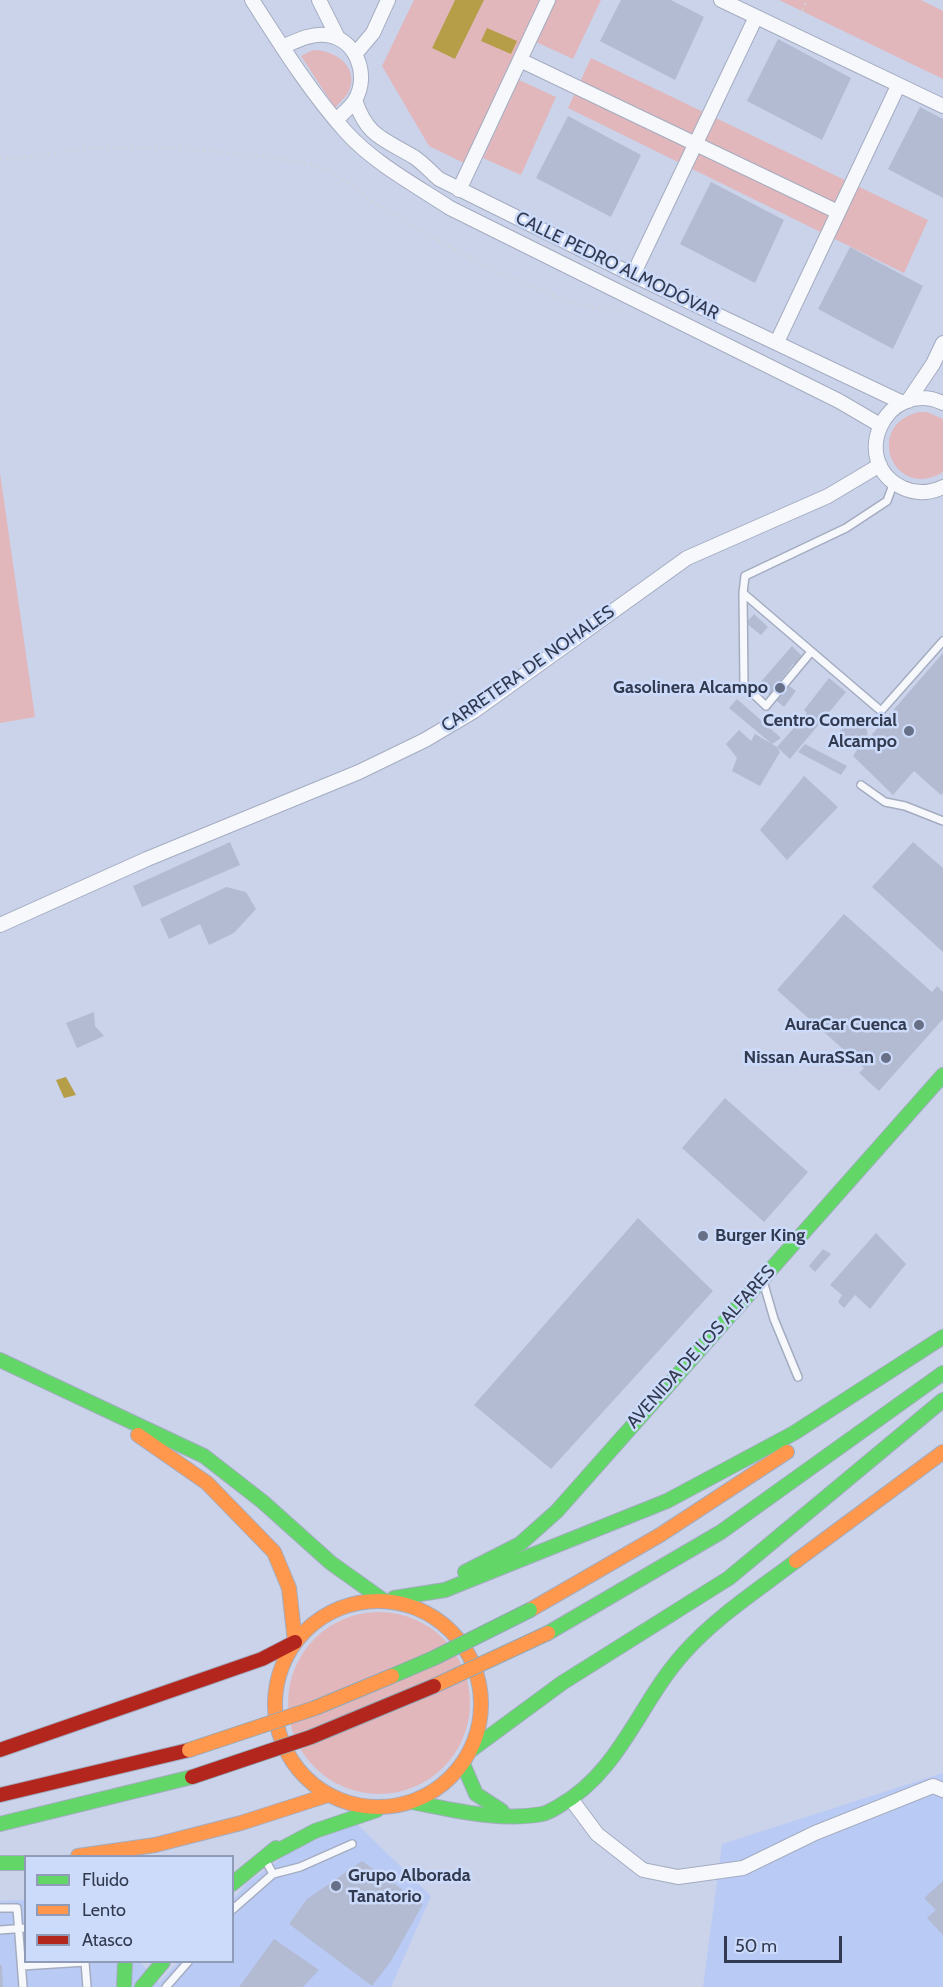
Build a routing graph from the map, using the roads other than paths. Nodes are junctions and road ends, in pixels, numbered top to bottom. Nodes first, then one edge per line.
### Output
1 (252, 0) edge
2 (319, 0) edge
3 (388, 0) edge
4 (548, 0) edge
5 (721, 0) edge
6 (756, 17) junction
7 (338, 38) junction
8 (282, 46) junction
9 (356, 54) junction
10 (520, 60) junction
11 (898, 86) junction
12 (356, 100) junction
13 (943, 106) edge
14 (336, 120) junction
15 (696, 145) junction
16 (459, 190) junction
17 (838, 212) junction
18 (633, 275) junction
19 (777, 342) junction
20 (943, 343) edge
21 (905, 402) junction
22 (943, 403) edge
23 (880, 425) junction
24 (880, 465) junction
25 (894, 482) junction
26 (943, 487) edge
27 (743, 593) junction
28 (943, 641) edge
29 (811, 652) junction
30 (861, 784) dead end
31 (943, 821) edge
32 (0, 926) edge
33 (943, 1075) edge
34 (762, 1278) junction
35 (943, 1337) edge
36 (943, 1342) edge
37 (0, 1360) edge
38 (943, 1373) edge
39 (798, 1377) dead end
40 (943, 1400) edge
41 (100, 1408) junction
42 (943, 1452) edge
43 (417, 1594) junction
44 (383, 1600) junction
45 (295, 1642) junction
46 (0, 1750) edge
47 (471, 1750) junction
48 (463, 1764) junction
49 (943, 1790) edge
50 (0, 1795) edge
51 (328, 1795) junction
52 (571, 1799) junction
53 (412, 1802) junction
54 (386, 1807) junction
55 (512, 1815) junction
56 (0, 1824) edge
57 (352, 1844) dead end
58 (91, 1855) edge
59 (264, 1858) junction
60 (0, 1863) edge
61 (24, 1863) edge
62 (273, 1874) junction
63 (234, 1882) edge
64 (0, 1908) edge
65 (234, 1909) edge
66 (23, 1928) edge
67 (0, 1930) edge
68 (64, 1963) edge
69 (85, 1963) edge
70 (125, 1963) edge
71 (162, 1963) edge
72 (187, 1963) edge
73 (22, 1965) junction
74 (23, 1987) edge
75 (87, 1987) edge
76 (124, 1987) edge
77 (142, 1987) edge
78 (165, 1987) edge

1 - 8 street, CALLE PEDRO ALMODÓVAR
2 - 7 street
3 - 9 street
4 - 10 street
5 - 6 street
6 - 11 street
6 - 15 street
7 - 8 street
7 - 9 street
8 - 14 street, CALLE PEDRO ALMODÓVAR
9 - 12 street
10 - 15 street
10 - 16 street
11 - 13 street
11 - 17 street
12 - 14 street
12 - 16 street, CALLE PEDRO ALMODÓVAR
14 - 23 street, CALLE PEDRO ALMODÓVAR
15 - 17 street
15 - 18 street
16 - 18 street, CALLE PEDRO ALMODÓVAR
17 - 19 street
18 - 19 street, CALLE PEDRO ALMODÓVAR
19 - 21 street, CALLE PEDRO ALMODÓVAR
20 - 21 street
21 - 22 street
21 - 23 street
23 - 24 street
24 - 25 street
24 - 32 street, CARRETERA DE NOHALES
25 - 26 street
25 - 27 lane
27 - 29 lane
27 - 29 lane
28 - 29 lane
30 - 31 lane
33 - 34 main road, AVENIDA DE LOS ALFARES
34 - 39 lane
34 - 43 main road, AVENIDA DE LOS ALFARES
35 - 43 main road
36 - 50 main road, bridge
37 - 41 main road
38 - 56 main road, bridge
40 - 47 main road
41 - 44 main road
41 - 45 main road
42 - 52 main road
43 - 44 main road
44 - 45 main road
44 - 47 main road
45 - 46 main road
45 - 51 main road
47 - 48 main road
48 - 53 main road
48 - 55 main road
49 - 52 street
51 - 54 main road
51 - 58 main road
51 - 59 main road
52 - 55 main road
53 - 54 main road
53 - 55 main road
54 - 59 main road
57 - 62 lane
59 - 62 lane
59 - 63 main road
60 - 61 main road
62 - 65 lane
64 - 66 lane
66 - 67 lane
66 - 73 lane
68 - 73 lane
69 - 75 lane
70 - 76 main road
71 - 77 main road
72 - 78 lane
73 - 74 lane

